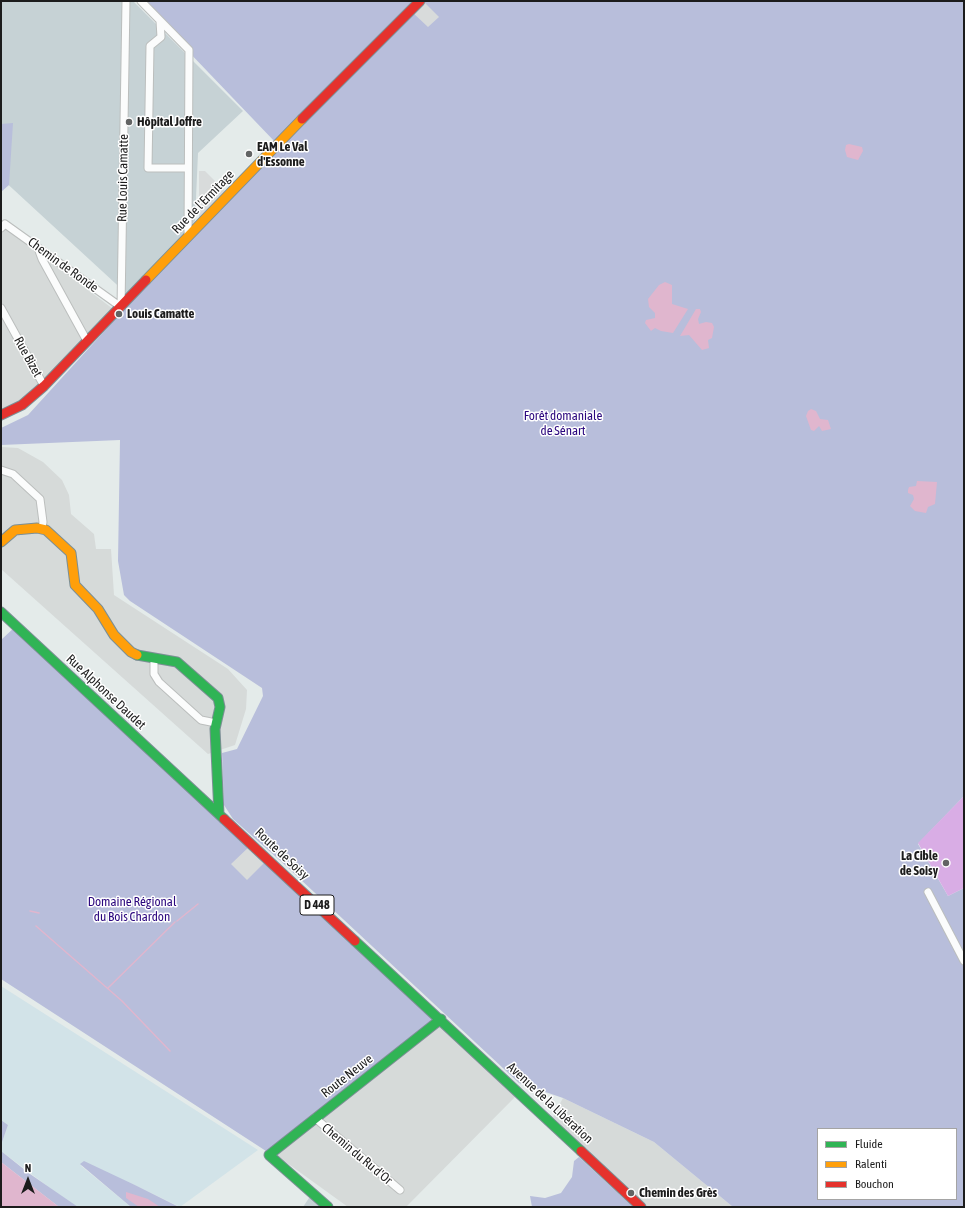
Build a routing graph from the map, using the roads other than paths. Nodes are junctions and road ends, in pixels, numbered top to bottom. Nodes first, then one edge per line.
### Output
1 (126, 1) edge
2 (141, 1) edge
3 (420, 1) edge
4 (160, 21) junction
5 (188, 168) junction
6 (3, 226) edge
7 (188, 237) junction
8 (38, 248) junction
9 (121, 307) junction
10 (1, 308) edge
11 (87, 341) junction
12 (44, 386) junction
13 (1, 415) edge
14 (1, 470) edge
15 (42, 528) junction
16 (1, 542) edge
17 (1, 612) edge
18 (154, 659) junction
19 (216, 723) junction
20 (194, 790) joint
21 (219, 814) junction
22 (928, 892) dead end
23 (964, 960) edge
24 (441, 1018) junction
25 (315, 1118) junction
26 (400, 1190) dead end
27 (328, 1207) edge
28 (642, 1207) edge

1 - 9 street, Rue Louis Camatte
2 - 4 street
3 - 7 street, Rue de l'Ermitage
4 - 5 street
4 - 5 street
5 - 7 street
6 - 8 street, Chemin de Ronde
7 - 9 street, Rue de l'Ermitage
8 - 9 street, Chemin de Ronde
8 - 11 street
9 - 11 street, Rue de l'Ermitage
10 - 12 street, Rue Bizet
11 - 12 street, Rue de l'Ermitage
12 - 13 street, Rue de l'Ermitage
14 - 15 street
15 - 16 street
15 - 18 street
17 - 20 street, Rue Alphonse Daudet / D 448
18 - 19 street
18 - 19 street
19 - 21 street
20 - 21 street, Route de Soisy / D 448
21 - 24 street, Route de Soisy / D 448
22 - 23 street
24 - 25 street, Route Neuve
24 - 28 street, Avenue de la Libération / D 448
25 - 26 street, Chemin du Ru d'Or
25 - 27 street, Route Neuve

